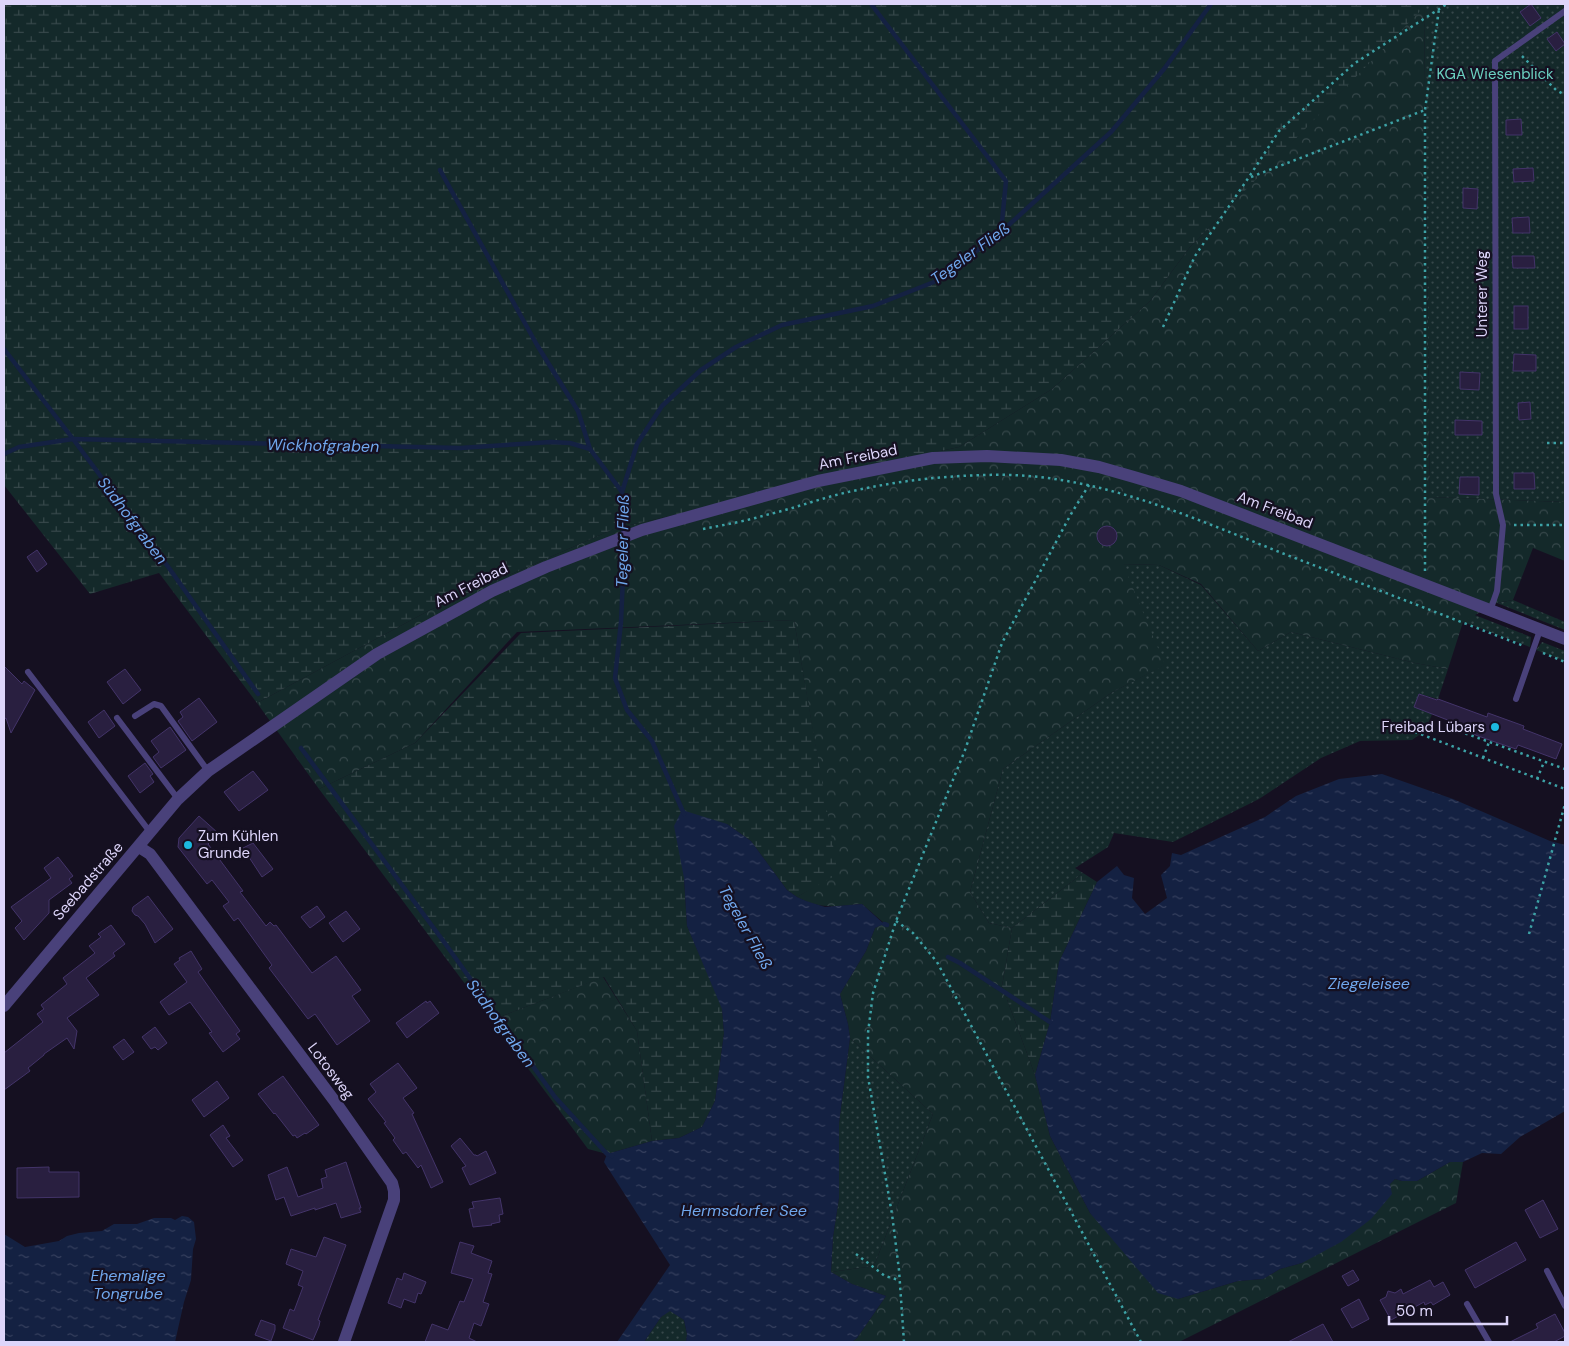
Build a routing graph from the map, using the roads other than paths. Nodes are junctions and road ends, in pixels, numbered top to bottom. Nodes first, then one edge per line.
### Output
1 (1565, 11) edge
2 (1490, 611) junction
3 (1540, 630) junction
4 (1565, 639) edge
5 (28, 672) dead end
6 (1516, 699) dead end
7 (135, 716) dead end
8 (117, 718) dead end
9 (203, 774) junction
10 (178, 799) junction
11 (150, 832) junction
12 (139, 847) junction
13 (4, 1006) edge
14 (1546, 1272) dead end
15 (1467, 1304) dead end
16 (1565, 1306) edge
17 (344, 1342) edge
18 (1489, 1342) edge

1 - 2 lane, Unterer Weg
2 - 3 street, Am Freibad
2 - 9 street, Am Freibad
3 - 4 street, Am Freibad
3 - 6 lane
5 - 11 lane
7 - 9 lane
8 - 10 lane
9 - 10 street, Seebadstraße
10 - 11 street, Seebadstraße
11 - 12 street, Seebadstraße
12 - 13 street, Seebadstraße
12 - 17 street, Lotosweg
14 - 16 lane
15 - 18 lane

